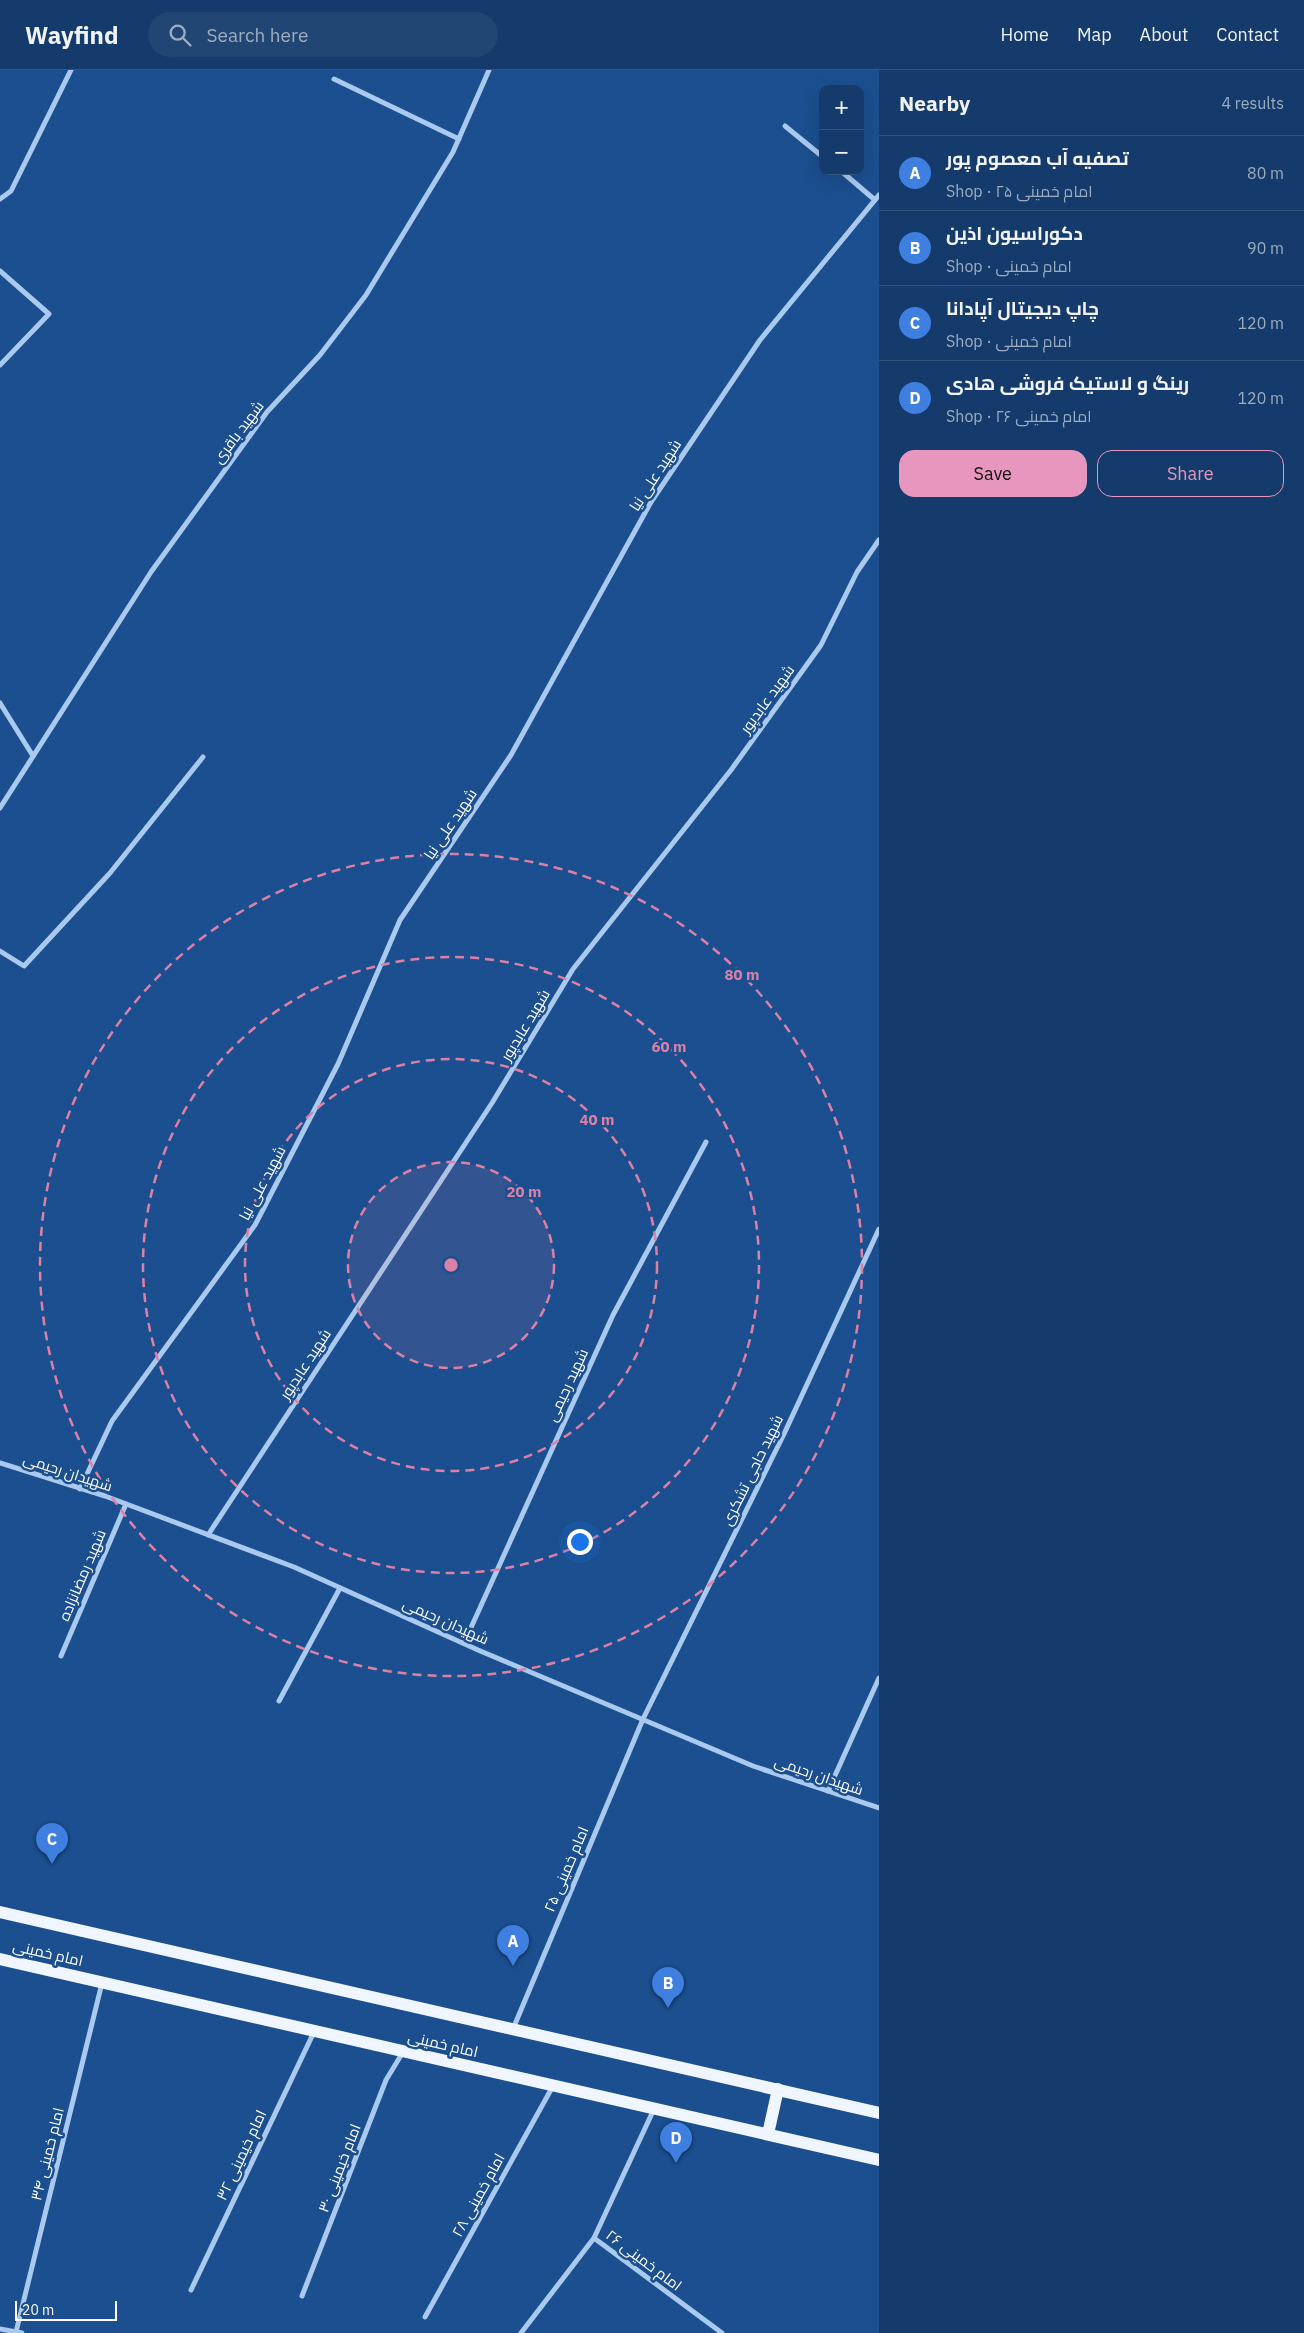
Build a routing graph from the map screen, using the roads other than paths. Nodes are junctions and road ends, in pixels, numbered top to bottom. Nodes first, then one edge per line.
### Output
1 (70, 70) edge
2 (489, 70) edge
3 (334, 79) dead end
4 (785, 126) dead end
5 (459, 139) junction
6 (819, 154) edge
7 (847, 175) edge
8 (877, 197) edge
9 (0, 199) edge
10 (0, 271) edge
11 (0, 366) edge
12 (879, 540) edge
13 (0, 703) edge
14 (33, 756) junction
15 (203, 757) dead end
16 (0, 808) edge
17 (0, 950) edge
18 (706, 1142) dead end
19 (879, 1229) edge
20 (0, 1463) edge
21 (80, 1488) junction
22 (126, 1504) junction
23 (208, 1535) junction
24 (340, 1588) junction
25 (464, 1643) junction
26 (61, 1656) dead end
27 (879, 1678) edge
28 (279, 1700) dead end
29 (643, 1719) junction
30 (828, 1792) junction
31 (879, 1808) edge
32 (0, 1912) edge
33 (0, 1959) edge
34 (102, 1982) junction
35 (513, 2029) junction
36 (314, 2031) junction
37 (403, 2051) junction
38 (553, 2086) junction
39 (778, 2089) junction
40 (654, 2109) junction
41 (879, 2112) edge
42 (768, 2134) junction
43 (879, 2160) edge
44 (594, 2238) junction
45 (191, 2290) dead end
46 (302, 2296) dead end
47 (425, 2318) dead end
48 (0, 2329) edge
49 (19, 2332) edge
50 (521, 2333) edge
51 (722, 2333) edge

1 - 9 street
2 - 5 street, شهید باقری
3 - 5 street
4 - 6 street
5 - 14 street, شهید باقری
7 - 8 street
8 - 21 street, شهید علی نیا
10 - 11 street
12 - 23 street, شهید عابدپور
13 - 14 street
14 - 16 street, شهید باقری
15 - 17 street
18 - 25 street, شهید رحیمی
19 - 29 street, شهید حاجی تشکری
20 - 21 street, شهیدان رحیمی
21 - 22 street, شهیدان رحیمی
22 - 23 street, شهیدان رحیمی
22 - 26 street, شهید رمضانزاده
23 - 24 street, شهیدان رحیمی
24 - 25 street, شهیدان رحیمی
24 - 28 street
25 - 29 street, شهیدان رحیمی
27 - 30 street
29 - 30 street, شهیدان رحیمی
29 - 35 street, امام خمینی ۲۵
30 - 31 street, شهیدان رحیمی
32 - 35 main road, امام خمینی
33 - 34 main road, امام خمینی
34 - 36 main road, امام خمینی
34 - 49 street, امام خمینی ۳۴
35 - 39 main road, امام خمینی
36 - 37 main road, امام خمینی
36 - 45 street, امام خیمینی ۳۲
37 - 38 main road, امام خمینی
37 - 46 street, امام خیمینی ۳۰
38 - 40 main road, امام خمینی
38 - 47 street, امام خمینی ۲۸
39 - 41 main road, امام خمینی
39 - 42 main road
40 - 42 main road, امام خمینی
40 - 44 street, امام خمینی ۲۶
42 - 43 main road, امام خمینی
44 - 50 street
44 - 51 street, امام خمینی ۲۶
48 - 49 street

